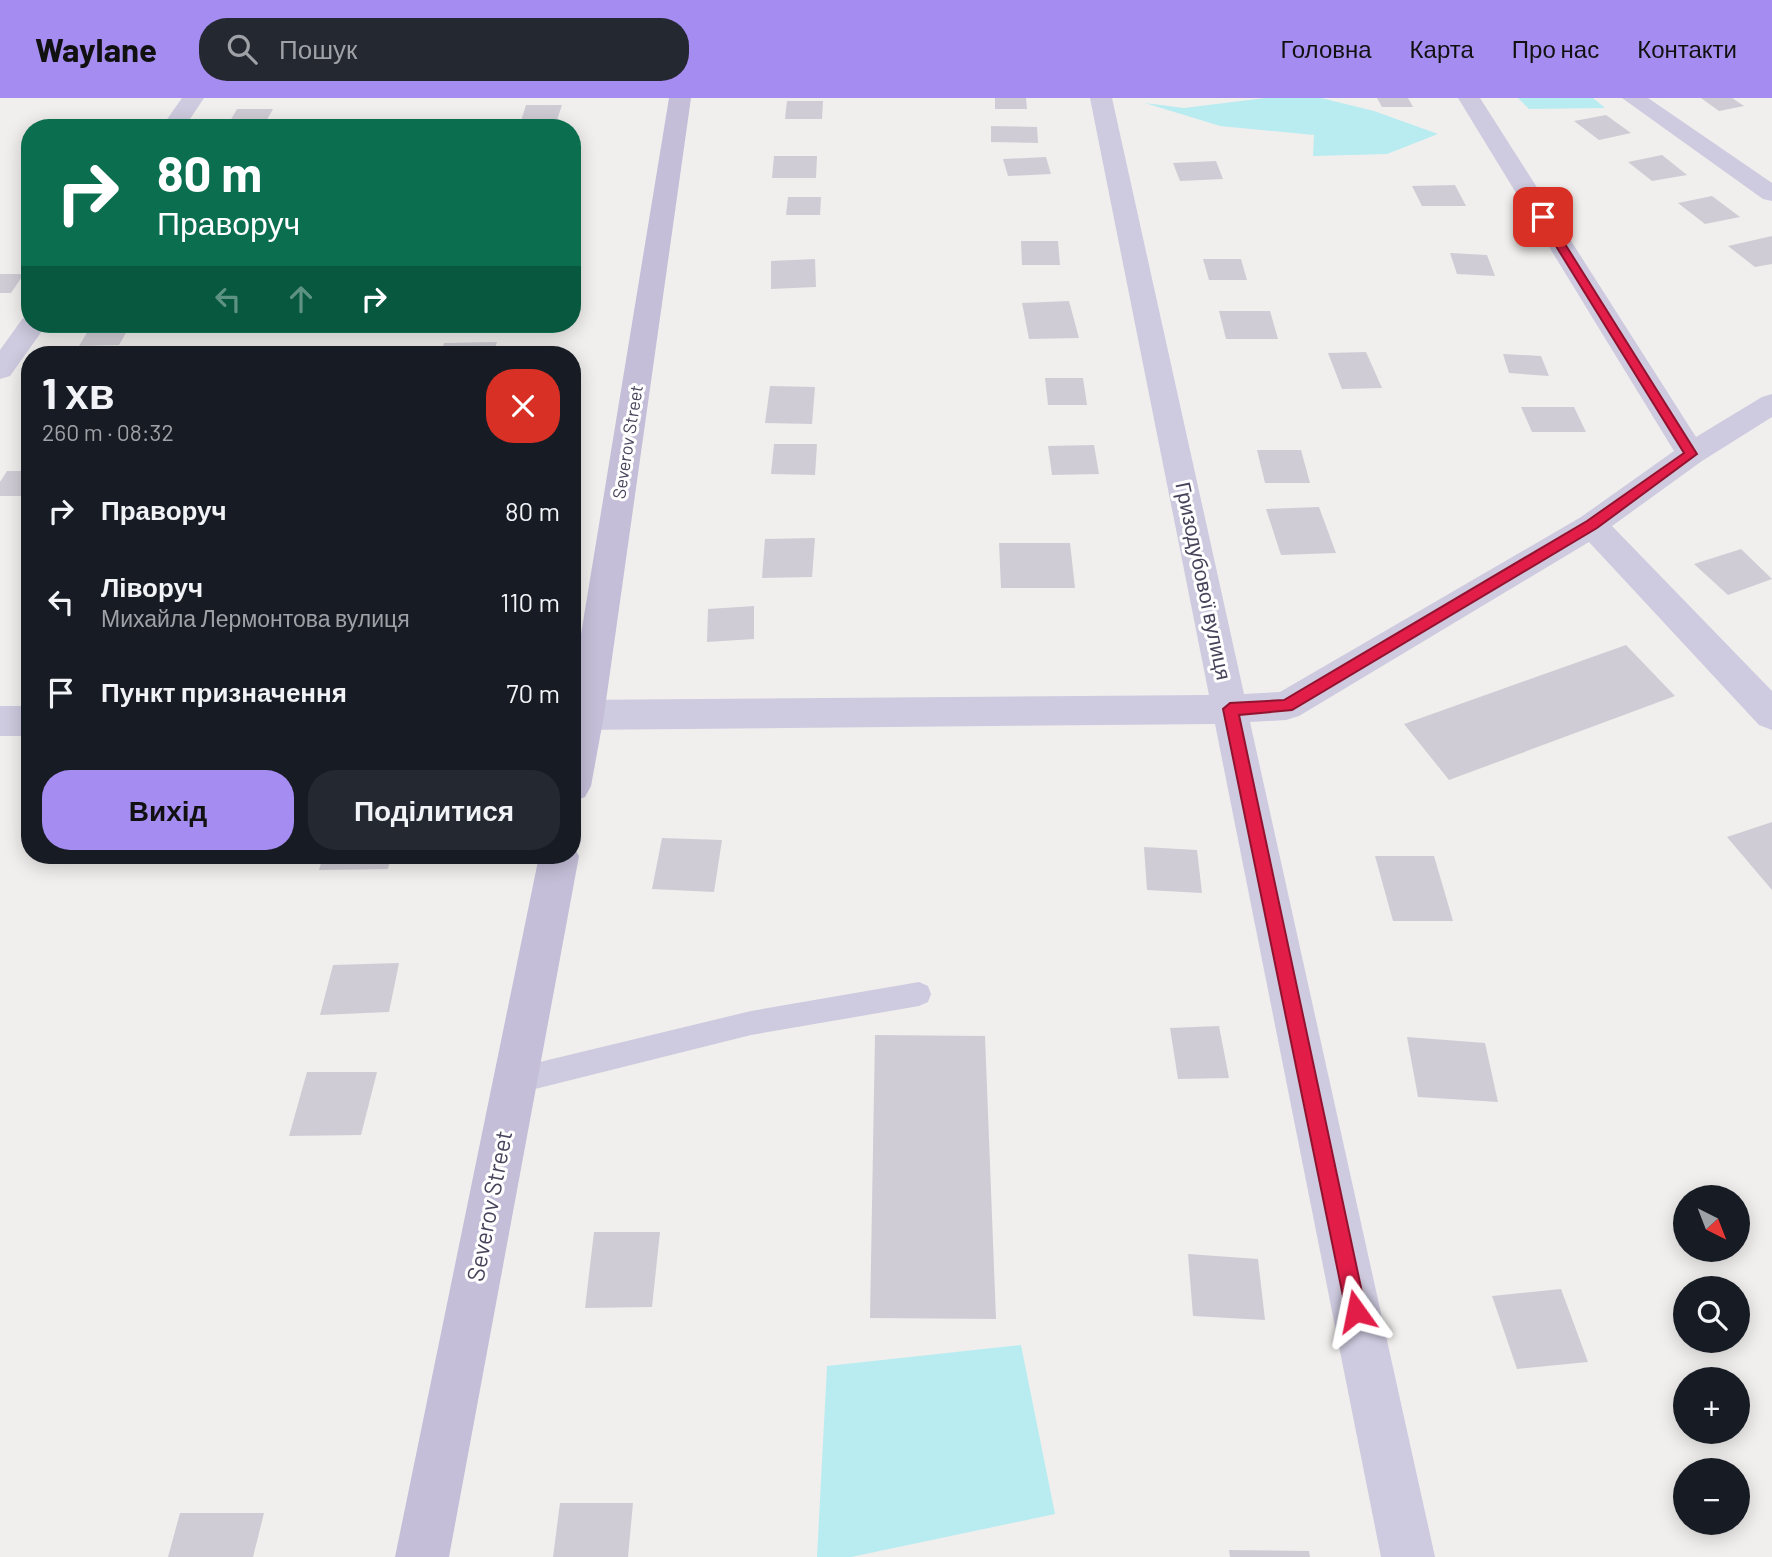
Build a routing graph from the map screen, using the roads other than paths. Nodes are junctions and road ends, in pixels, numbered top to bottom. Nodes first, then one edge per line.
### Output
1 (193, 98) edge
2 (680, 98) edge
3 (1101, 98) edge
4 (1469, 98) edge
5 (1633, 98) edge
6 (178, 119) edge
7 (1772, 194) edge
8 (27, 333) edge
9 (0, 370) edge
10 (1772, 404) edge
11 (1691, 454) junction
12 (1592, 525) junction
13 (581, 703) edge
14 (1230, 709) junction
15 (581, 715) edge
16 (1772, 715) edge
17 (0, 721) edge
18 (21, 721) edge
19 (557, 864) edge
20 (919, 994) dead end
21 (515, 1081) junction
22 (422, 1557) edge
23 (1408, 1557) edge

1 - 6 street
2 - 13 main road, Severov Street
3 - 14 street, Гризодубової вулиця
4 - 11 street
5 - 7 street
8 - 9 street
10 - 11 street
11 - 12 street
12 - 14 street
12 - 16 street
14 - 15 street
14 - 23 street, Гризодубової вулиця
17 - 18 street
19 - 21 main road, Severov Street
20 - 21 lane
21 - 22 main road, Severov Street

